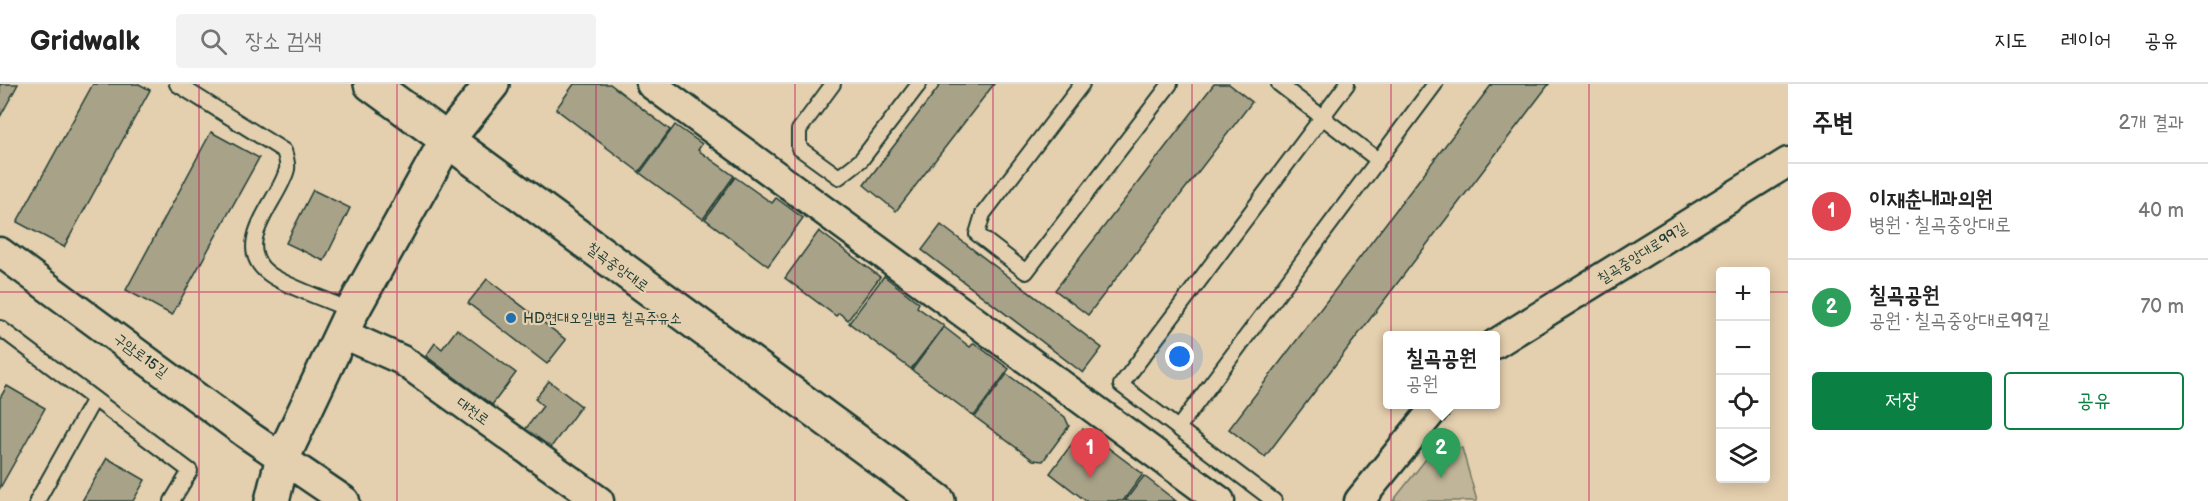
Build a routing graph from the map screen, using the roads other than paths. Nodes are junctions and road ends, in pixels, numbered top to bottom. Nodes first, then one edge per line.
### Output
1 (177, 84) edge
2 (370, 84) edge
3 (492, 84) edge
4 (651, 84) edge
5 (833, 84) edge
6 (919, 84) edge
7 (1082, 84) edge
8 (1170, 84) edge
9 (1279, 84) edge
10 (1347, 84) edge
11 (1435, 84) edge
12 (1322, 117) junction
13 (447, 140) junction
14 (1378, 160) junction
15 (1788, 162) edge
16 (0, 252) edge
17 (346, 322) junction
18 (0, 328) edge
19 (1500, 341) edge
20 (94, 399) junction
21 (1435, 409) edge
22 (1178, 428) junction
23 (283, 457) junction
24 (926, 498) edge
25 (37, 501) edge
26 (172, 501) edge
27 (272, 501) edge
28 (345, 501) edge
29 (599, 501) edge
30 (1220, 501) edge
31 (1274, 501) edge
32 (1359, 501) edge

1 - 17 lane
2 - 13 main road, 칠곡중앙대로
3 - 13 main road
4 - 30 street
5 - 6 lane
7 - 8 lane
9 - 12 lane
10 - 12 lane
11 - 14 lane
12 - 14 lane
12 - 22 lane
13 - 17 main road
13 - 24 main road, 칠곡중앙대로
14 - 22 lane
15 - 19 street, 칠곡중앙대로99길
16 - 23 street, 구암로15길
17 - 23 main road
17 - 29 street, 대천로
18 - 20 lane
20 - 25 lane
20 - 26 lane
21 - 32 street
22 - 31 lane
23 - 27 main road
23 - 28 street

